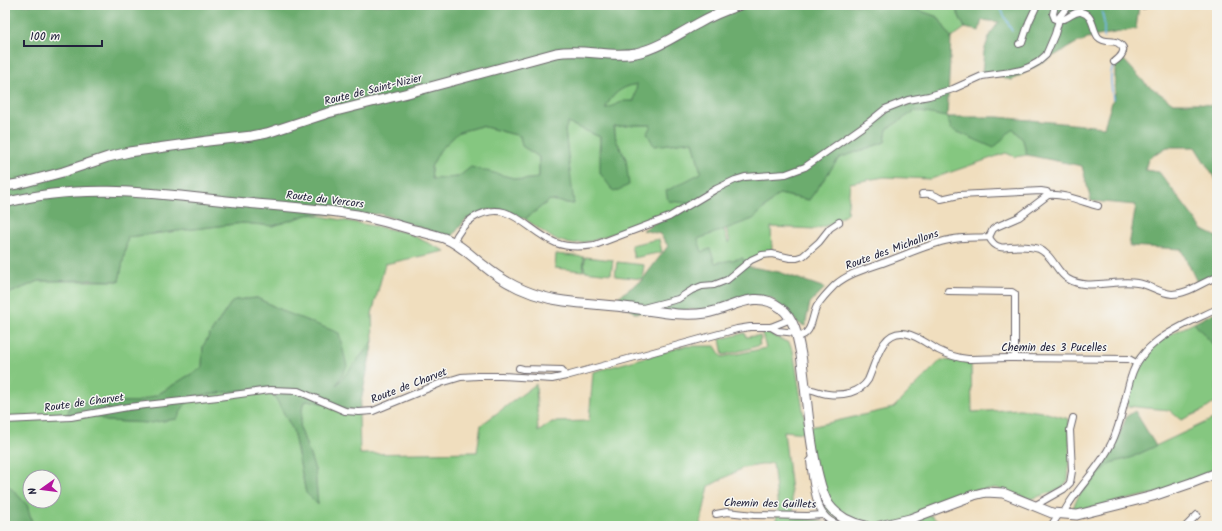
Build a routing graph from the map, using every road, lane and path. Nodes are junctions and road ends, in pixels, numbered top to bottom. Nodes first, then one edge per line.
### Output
1 (740, 5) edge
2 (1037, 5) edge
3 (1055, 5) edge
4 (1073, 5) edge
5 (1127, 5) edge
6 (1148, 5) edge
7 (1059, 19) junction
8 (1019, 44) dead end
9 (1114, 62) dead end
10 (5, 186) edge
11 (922, 194) dead end
12 (1048, 195) junction
13 (5, 202) edge
14 (1098, 206) dead end
15 (839, 222) dead end
16 (989, 237) junction
17 (454, 242) junction
18 (1217, 277) edge
19 (948, 291) dead end
20 (637, 309) junction
21 (1217, 309) edge
22 (791, 319) junction
23 (771, 327) junction
24 (796, 335) junction
25 (1015, 358) junction
26 (1136, 363) junction
27 (519, 368) dead end
28 (565, 376) junction
29 (805, 389) junction
30 (1073, 418) dead end
31 (5, 420) edge
32 (814, 456) junction
33 (1217, 473) edge
34 (1034, 506) junction
35 (716, 514) dead end
36 (1061, 514) junction
37 (823, 515) junction
38 (1197, 515) dead end
39 (842, 523) edge
40 (865, 526) edge
41 (880, 526) edge
42 (1051, 526) edge
43 (1186, 526) edge

1 - 10 main road, Route de Saint-Nizier
2 - 8 street
3 - 7 street
4 - 7 street
5 - 6 street
7 - 9 street
7 - 17 street
11 - 12 street
12 - 14 street
12 - 16 street
13 - 17 main road, Route du Vercors
15 - 20 street
16 - 18 street
16 - 24 street, Route des Michallons
17 - 20 main road, Route du Vercors
19 - 25 street
20 - 22 main road, Route du Vercors
21 - 26 street
22 - 23 street, Route de Charvet
22 - 24 main road
23 - 24 street, Route de Charvet
23 - 28 street, Route de Charvet
24 - 29 main road
25 - 26 street, Chemin des 3 Pucelles
25 - 29 street, Chemin des 3 Pucelles
26 - 36 street
27 - 28 street
28 - 31 street, Route de Charvet
29 - 32 main road
30 - 34 street
32 - 37 street
32 - 39 main road
33 - 36 main road
34 - 36 main road
34 - 41 main road
35 - 37 street, Chemin des Guillets
36 - 42 street
37 - 39 street
38 - 43 street
39 - 40 main road

